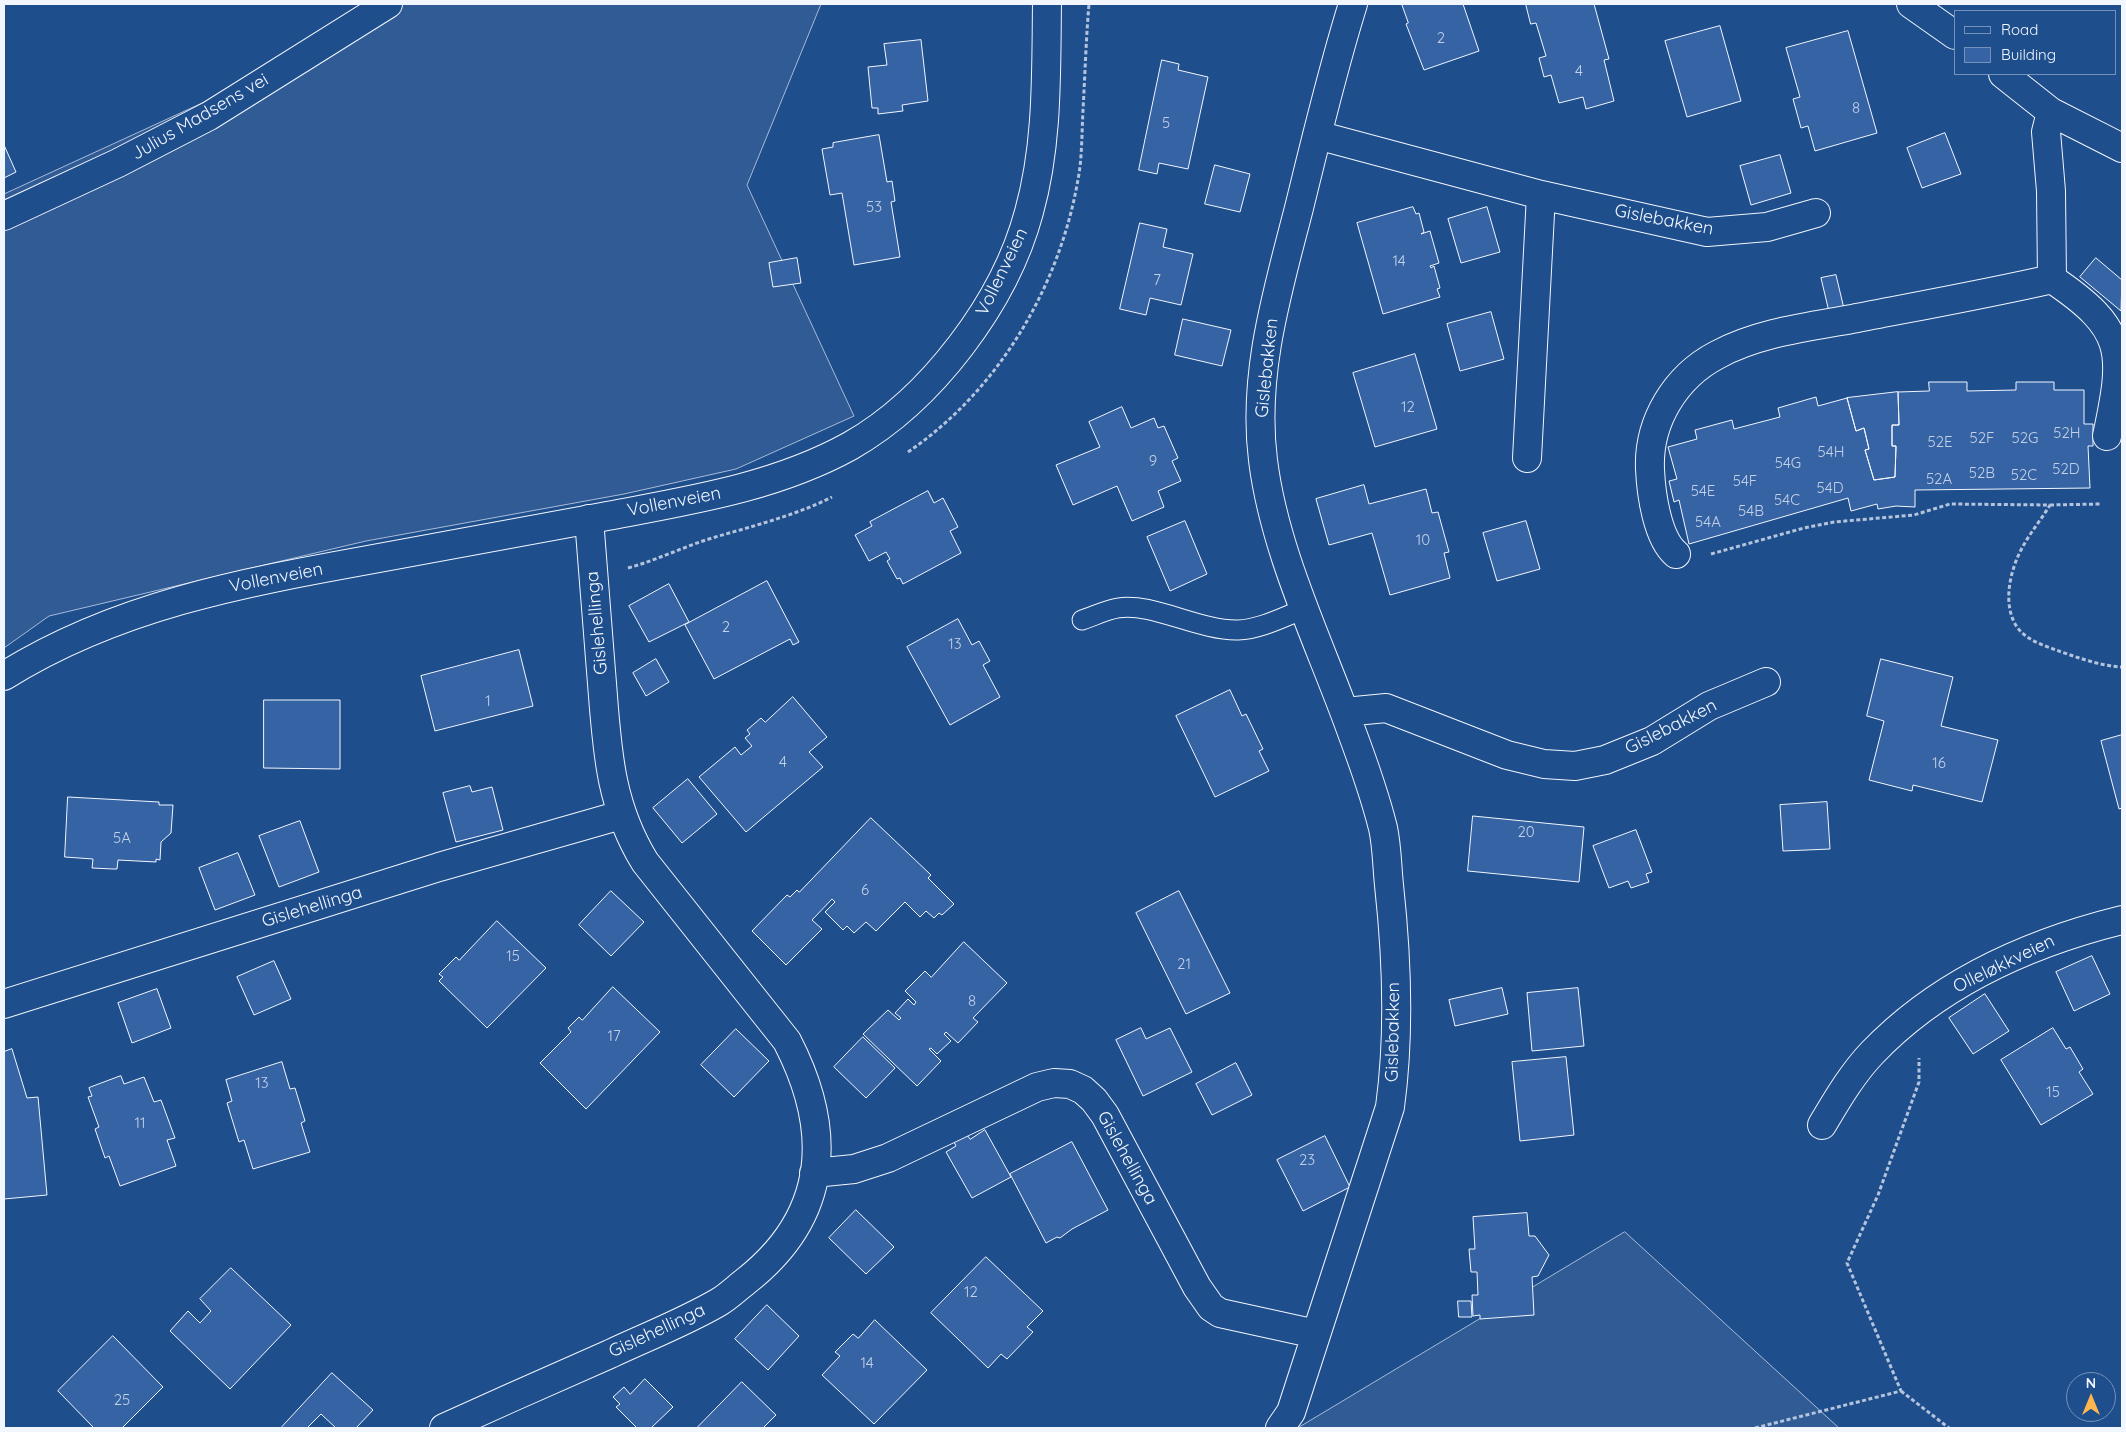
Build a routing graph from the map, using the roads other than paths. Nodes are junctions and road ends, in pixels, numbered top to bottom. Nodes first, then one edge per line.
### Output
1 (388, 4) edge
2 (1047, 4) edge
3 (1353, 4) edge
4 (1911, 4) edge
5 (1954, 34) edge
6 (2004, 75) edge
7 (2051, 112) junction
8 (1317, 135) junction
9 (2122, 148) edge
10 (1542, 195) junction
11 (1816, 213) dead end
12 (4, 216) edge
13 (2052, 279) junction
14 (2106, 436) dead end
15 (1527, 458) dead end
16 (589, 519) junction
17 (1676, 554) road end
18 (1304, 609) junction
19 (1082, 620) dead end
20 (4, 676) edge
21 (1766, 682) dead end
22 (1345, 712) junction
23 (621, 815) junction
24 (2122, 920) edge
25 (4, 1004) edge
26 (1822, 1125) dead end
27 (814, 1172) junction
28 (1316, 1334) junction
29 (444, 1428) edge
30 (1280, 1428) edge

1 - 12 street, Julius Madsens vei
2 - 16 street, Vollenveien
3 - 8 street, Gislebakken
4 - 5 street
6 - 7 street
7 - 9 street
7 - 13 street
8 - 10 street, Gislebakken
8 - 18 street, Gislebakken
10 - 11 street, Gislebakken
10 - 15 street
13 - 14 street
13 - 17 street
16 - 20 street, Vollenveien
16 - 23 street, Gislehellinga
18 - 19 lane
18 - 22 street, Gislebakken
21 - 22 street, Gislebakken
22 - 28 street, Gislebakken
23 - 25 street, Gislehellinga
23 - 27 street, Gislehellinga
24 - 26 street, Olleløkkveien
27 - 28 street, Gislehellinga
27 - 29 street, Gislehellinga
28 - 30 street, Gislebakken

